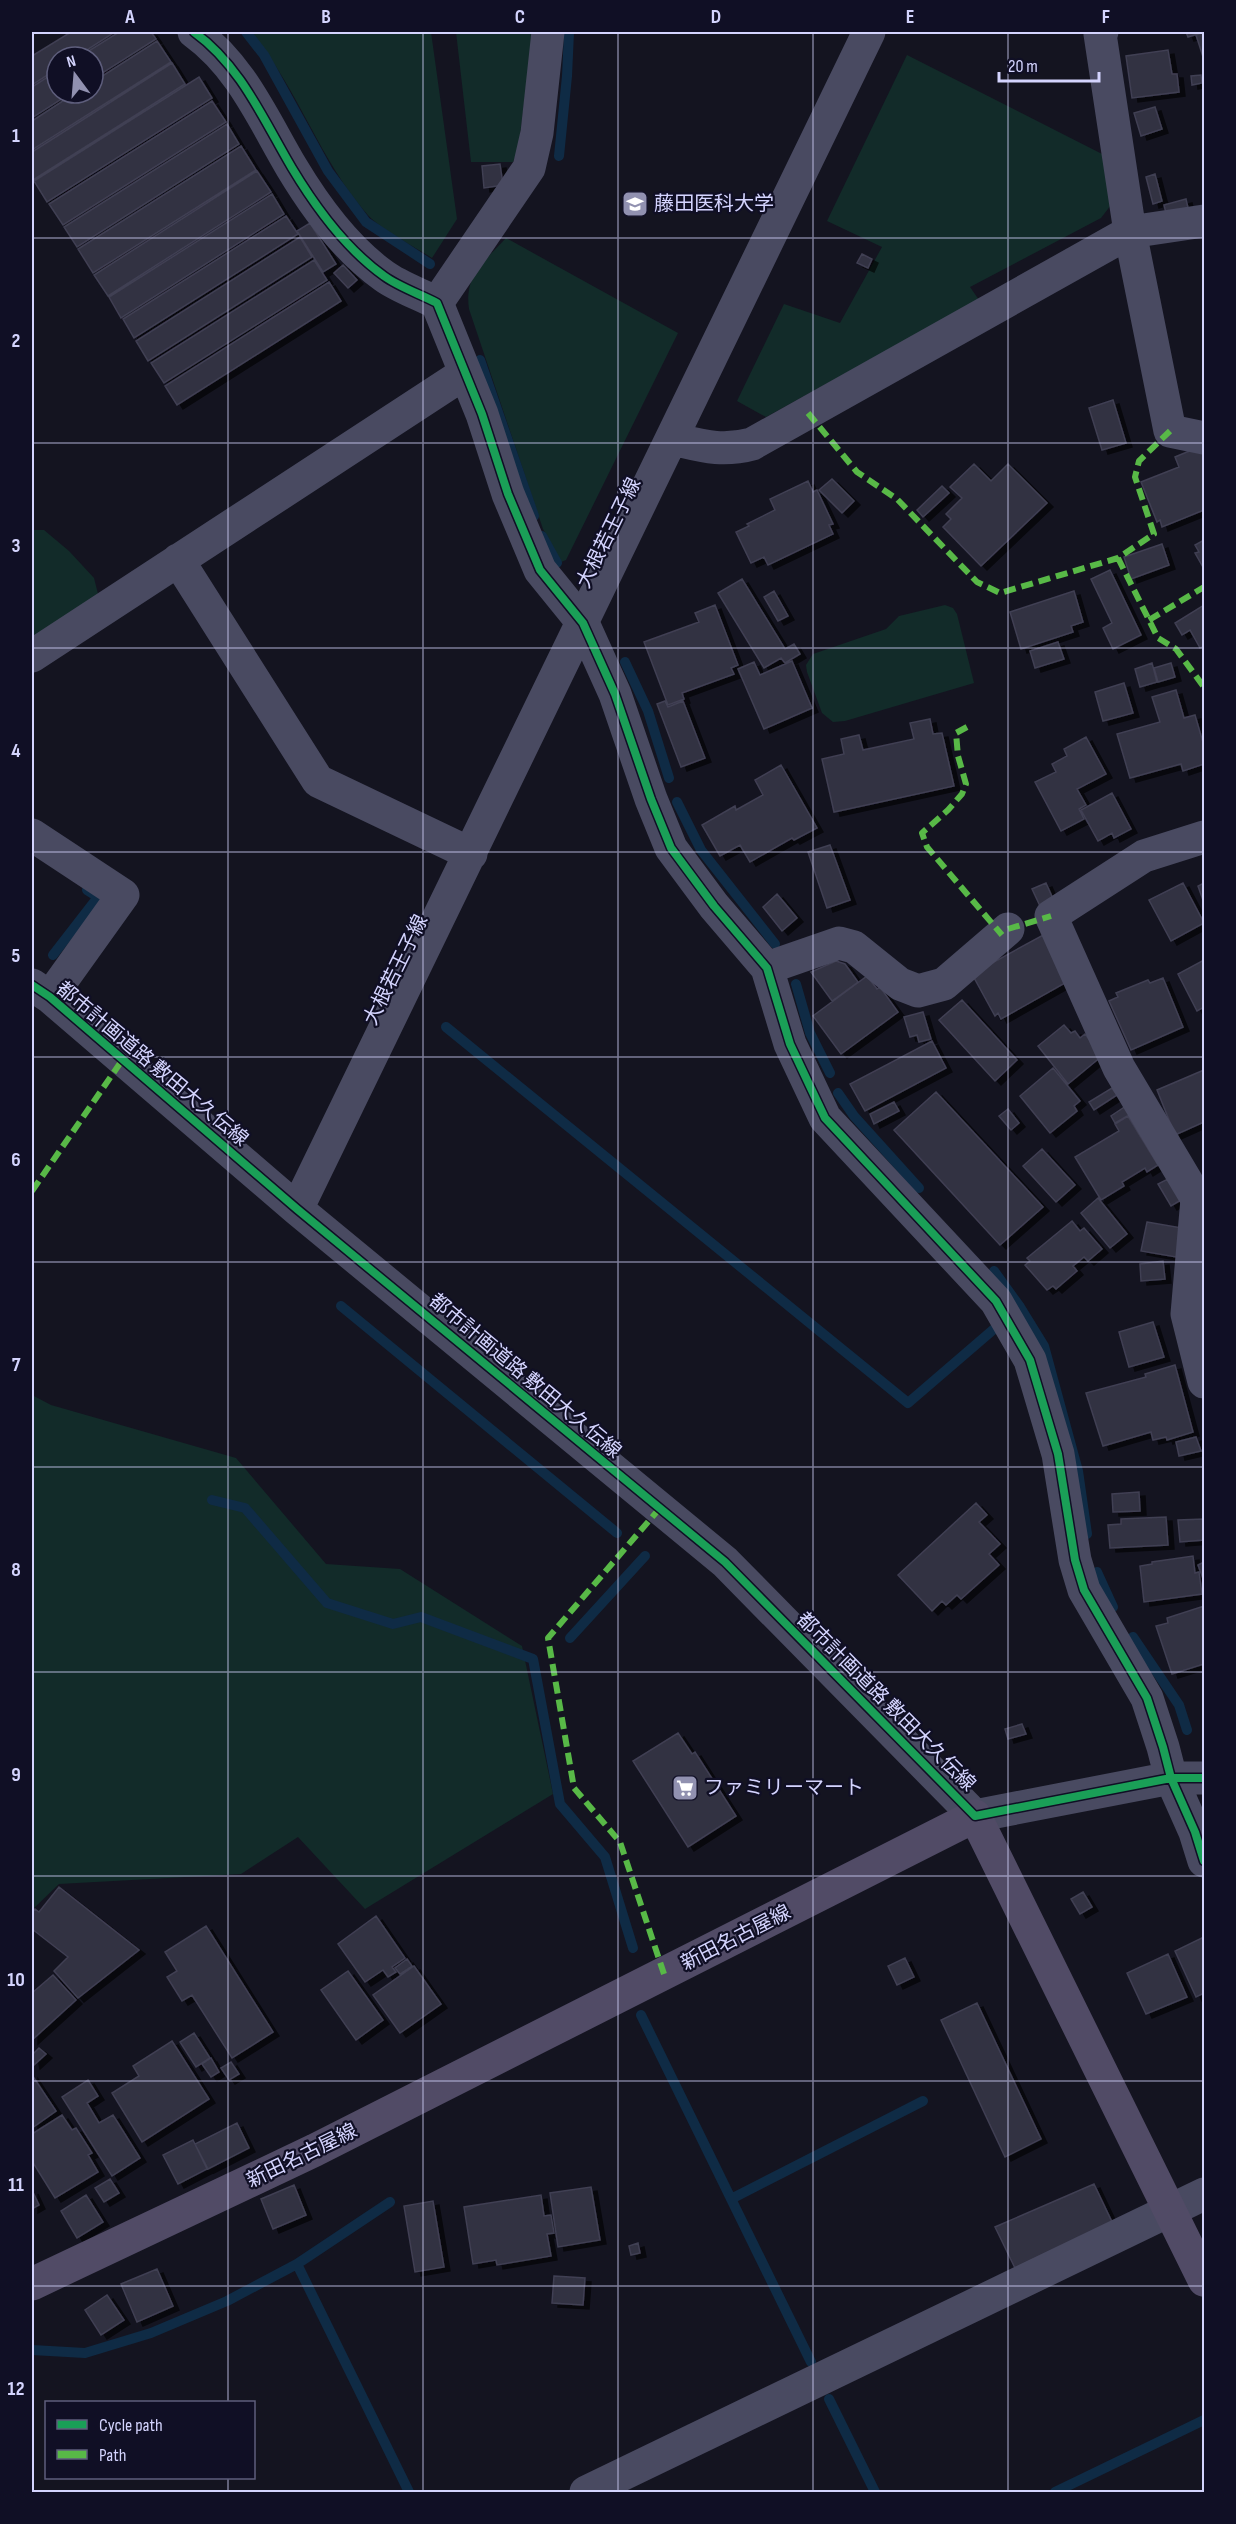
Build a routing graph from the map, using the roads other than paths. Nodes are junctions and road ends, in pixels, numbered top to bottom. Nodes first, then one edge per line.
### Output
1 (194, 32) edge
2 (548, 32) edge
3 (869, 32) edge
4 (1101, 32) edge
5 (1204, 221) edge
6 (1130, 232) junction
7 (437, 303) junction
8 (465, 373) junction
9 (1204, 438) edge
10 (673, 439) junction
11 (178, 560) junction
12 (583, 623) junction
13 (32, 656) edge
14 (32, 835) edge
15 (1204, 837) edge
16 (471, 854) junction
17 (1008, 929) dead end
18 (767, 969) junction
19 (41, 991) edge
20 (1200, 1193) edge
21 (297, 1209) junction
22 (1204, 1383) edge
23 (1171, 1778) junction
24 (1204, 1778) edge
25 (975, 1816) junction
26 (1204, 1862) edge
27 (1204, 2194) edge
28 (1171, 2211) junction
29 (1204, 2280) edge
30 (32, 2284) edge
31 (585, 2493) edge

1 - 7 street
2 - 7 street
3 - 10 street, 大根若王子線
4 - 6 street
5 - 6 street
6 - 9 street
6 - 10 street
7 - 8 street
8 - 11 street
8 - 12 street
10 - 12 street, 大根若王子線
11 - 13 street
11 - 16 street
12 - 16 street, 大根若王子線
12 - 18 street
14 - 19 street
15 - 20 street
16 - 21 street, 大根若王子線
17 - 18 street
18 - 23 street
19 - 21 street, 都市計画道路 敷田大久伝線
20 - 22 street
21 - 25 street, 都市計画道路 敷田大久伝線
23 - 24 street
23 - 25 street
23 - 26 street
25 - 28 main road
25 - 30 main road, 新田名古屋線
27 - 28 street
28 - 29 main road
28 - 31 street

